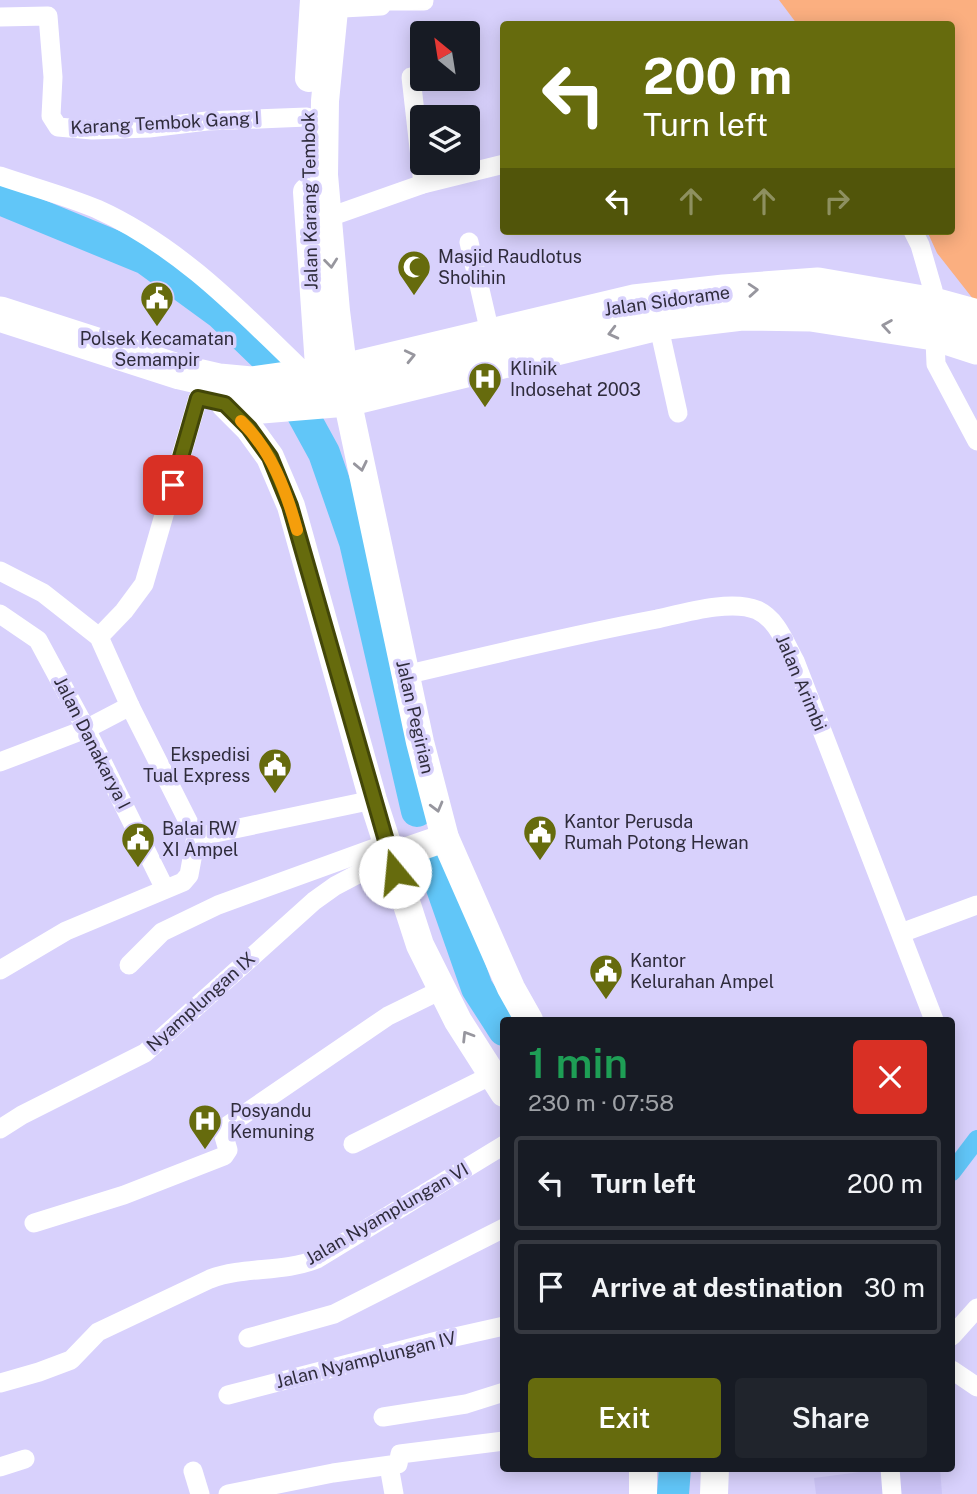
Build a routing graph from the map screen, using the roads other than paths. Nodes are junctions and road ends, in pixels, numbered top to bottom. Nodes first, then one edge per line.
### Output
1 (424, 1) edge
2 (324, 5) edge
3 (0, 17) edge
4 (413, 91) edge
5 (307, 117) junction
6 (500, 165) edge
7 (0, 176) edge
8 (423, 184) junction
9 (317, 222) junction
10 (915, 235) edge
11 (469, 242) dead end
12 (0, 314) edge
13 (977, 317) edge
14 (934, 319) junction
15 (658, 323) junction
16 (491, 337) junction
17 (0, 340) edge
18 (977, 347) edge
19 (311, 390) junction
20 (212, 401) junction
21 (678, 413) dead end
22 (977, 441) edge
23 (0, 571) edge
24 (0, 614) edge
25 (99, 637) junction
26 (405, 675) junction
27 (130, 706) junction
28 (86, 729) junction
29 (0, 762) edge
30 (373, 800) junction
31 (196, 837) junction
32 (446, 838) junction
33 (388, 850) junction
34 (165, 889) junction
35 (977, 905) edge
36 (901, 933) junction
37 (129, 965) dead end
38 (0, 970) edge
39 (441, 990) junction
40 (527, 1017) edge
41 (933, 1017) edge
42 (498, 1084) edge
43 (0, 1129) edge
44 (353, 1144) dead end
45 (500, 1147) edge
46 (34, 1223) dead end
47 (500, 1230) edge
48 (977, 1308) edge
49 (500, 1327) edge
50 (955, 1333) edge
51 (248, 1338) dead end
52 (955, 1372) edge
53 (0, 1383) edge
54 (977, 1387) edge
55 (500, 1393) edge
56 (228, 1395) dead end
57 (383, 1417) dead end
58 (500, 1442) edge
59 (25, 1459) dead end
60 (389, 1466) junction
61 (0, 1467) edge
62 (193, 1471) dead end
63 (643, 1472) edge
64 (715, 1472) edge
65 (890, 1472) edge
66 (200, 1494) edge
67 (228, 1494) edge
68 (394, 1494) edge
69 (643, 1494) edge
70 (714, 1494) edge
71 (892, 1494) edge

1 - 2 street
2 - 5 main road, Jalan Karang Tembok
2 - 9 main road, Jalan Karang Tembok
3 - 5 street, Karang Tembok Gang I
4 - 8 street
5 - 9 main road, Jalan Karang Tembok
6 - 8 street
7 - 19 street
8 - 9 street
9 - 19 main road, Jalan Karang Tembok
10 - 14 street
11 - 16 street
12 - 19 highway
13 - 14 highway, Jalan Sidorame
14 -> 15 highway, Jalan Sidorame
16 -> 14 highway, Jalan Sidorame
14 - 18 highway, Jalan Sidorame
14 - 22 street
15 -> 19 highway, Jalan Sidorame
15 - 21 street
19 -> 16 highway, Jalan Sidorame
17 - 20 highway
19 - 20 highway
19 -> 26 main road, Jalan Pegirian
20 - 25 street
20 - 30 main road
23 - 25 street
24 - 28 street, Jalan Danakarya I
25 - 27 street
26 -> 32 main road, Jalan Pegirian
26 - 36 street, Jalan Arimbi
27 - 28 street
27 - 31 street
28 - 29 street
28 - 34 street, Jalan Danakarya I
30 - 31 street
30 - 33 main road
31 - 34 street
32 - 33 main road
32 - 40 main road, Jalan Pegirian
33 - 37 street
33 - 39 main road
33 - 43 street, Nyamplungan IX
34 - 38 street
35 - 36 street
36 - 41 street, Jalan Arimbi
42 -> 39 main road
39 - 46 street
42 - 44 street
45 - 53 street, Jalan Nyamplungan VI
47 - 51 street
48 - 50 street
49 - 56 street, Jalan Nyamplungan IV
52 - 54 street
55 - 57 street
58 - 60 street
59 - 61 street
60 - 67 street
60 - 68 street
62 - 66 street
63 - 69 main road
64 - 70 main road
65 - 71 street

